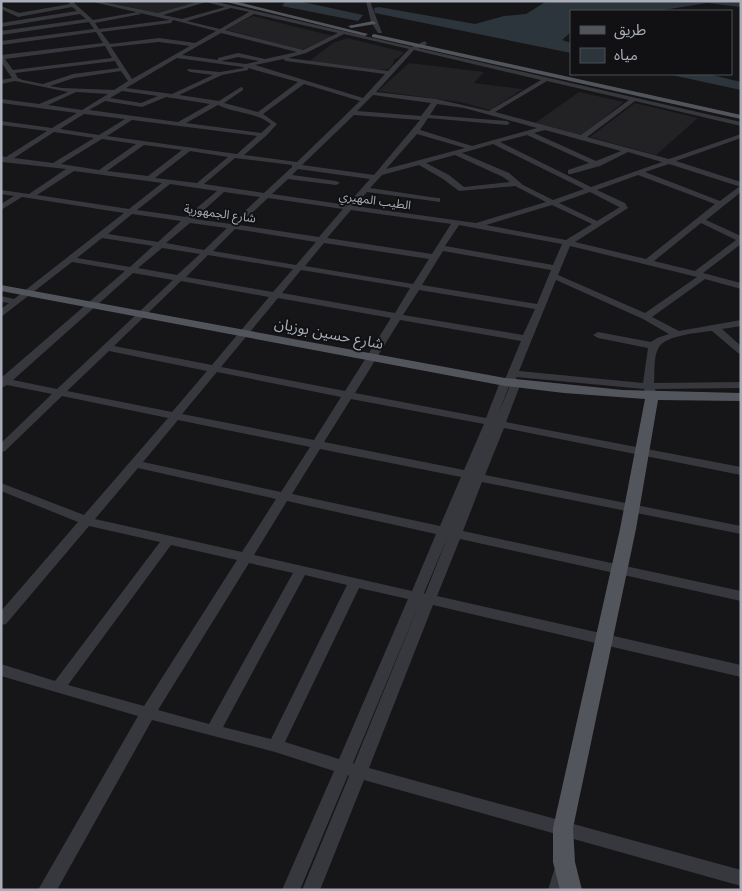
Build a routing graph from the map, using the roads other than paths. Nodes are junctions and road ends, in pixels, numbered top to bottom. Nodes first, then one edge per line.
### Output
1 (91, 1) edge
2 (206, 1) edge
3 (225, 1) edge
4 (236, 1) edge
5 (368, 1) edge
6 (71, 3) edge
7 (1, 7) edge
8 (230, 7) junction
9 (82, 12) junction
10 (253, 12) junction
11 (147, 13) junction
12 (158, 15) junction
13 (181, 20) junction
14 (92, 21) junction
15 (1, 25) edge
16 (98, 30) junction
17 (219, 30) junction
18 (374, 30) junction
19 (1, 33) edge
20 (342, 33) junction
21 (1, 43) edge
22 (108, 45) junction
23 (196, 45) junction
24 (416, 46) junction
25 (230, 49) dead end
26 (304, 52) junction
27 (238, 55) junction
28 (176, 56) junction
29 (2, 58) edge
30 (282, 58) junction
31 (117, 59) junction
32 (211, 61) junction
33 (266, 61) junction
34 (245, 66) junction
35 (255, 68) junction
36 (124, 69) junction
37 (190, 70) dead end
38 (11, 72) junction
39 (391, 73) junction
40 (220, 74) junction
41 (16, 79) junction
42 (546, 79) junction
43 (1, 82) edge
44 (131, 82) junction
45 (302, 82) junction
46 (42, 86) junction
47 (241, 89) dead end
48 (119, 90) junction
49 (75, 91) junction
50 (372, 92) junction
51 (170, 96) junction
52 (104, 99) junction
53 (634, 99) junction
54 (364, 100) junction
55 (1, 101) edge
56 (436, 101) junction
57 (218, 103) junction
58 (40, 106) junction
59 (82, 112) junction
60 (352, 113) junction
61 (490, 113) junction
62 (259, 114) junction
63 (741, 116) edge
64 (424, 117) junction
65 (131, 118) junction
66 (1, 123) edge
67 (181, 123) junction
68 (534, 124) junction
69 (741, 124) edge
70 (545, 128) junction
71 (53, 130) junction
72 (416, 131) junction
73 (528, 133) junction
74 (264, 135) junction
75 (100, 136) junction
76 (741, 136) edge
77 (583, 138) junction
78 (143, 142) junction
79 (494, 142) junction
80 (471, 148) junction
81 (188, 149) junction
82 (628, 150) junction
83 (456, 153) junction
84 (236, 155) junction
85 (3, 159) edge
86 (668, 161) junction
87 (420, 163) junction
88 (596, 164) junction
89 (296, 165) junction
90 (55, 166) junction
91 (73, 168) junction
92 (100, 172) junction
93 (571, 172) dead end
94 (640, 173) junction
95 (377, 175) junction
96 (285, 176) junction
97 (149, 179) junction
98 (168, 182) junction
99 (336, 184) dead end
100 (516, 184) junction
101 (198, 186) junction
102 (741, 186) edge
103 (223, 189) junction
104 (364, 189) junction
105 (589, 190) junction
106 (1, 192) edge
107 (21, 194) junction
108 (265, 195) junction
109 (31, 196) junction
110 (437, 200) dead end
111 (552, 203) junction
112 (721, 204) junction
113 (349, 207) junction
114 (1, 208) edge
115 (130, 211) junction
116 (188, 220) junction
117 (700, 220) junction
118 (456, 222) junction
119 (597, 224) junction
120 (233, 226) junction
121 (475, 226) junction
122 (100, 235) junction
123 (322, 240) junction
124 (741, 240) edge
125 (567, 243) junction
126 (160, 245) junction
127 (206, 252) junction
128 (437, 253) junction
129 (69, 260) junction
130 (648, 261) junction
131 (300, 267) junction
132 (132, 270) junction
133 (555, 272) junction
134 (700, 275) junction
135 (180, 278) junction
136 (416, 286) junction
137 (741, 286) edge
138 (1, 288) edge
139 (27, 293) junction
140 (276, 294) junction
141 (1, 299) edge
142 (16, 302) junction
143 (91, 305) junction
144 (540, 307) junction
145 (1, 314) edge
146 (141, 315) junction
147 (397, 316) junction
148 (646, 317) junction
149 (741, 323) edge
150 (715, 328) junction
151 (242, 333) junction
152 (677, 334) junction
153 (598, 335) dead end
154 (527, 339) junction
155 (654, 346) junction
156 (107, 348) junction
157 (741, 351) edge
158 (370, 358) junction
159 (214, 368) junction
160 (510, 379) junction
161 (3, 383) edge
162 (741, 385) edge
163 (650, 391) junction
164 (60, 393) junction
165 (348, 395) junction
166 (741, 397) edge
167 (175, 415) junction
168 (495, 423) junction
169 (317, 444) junction
170 (1, 449) edge
171 (643, 452) junction
172 (135, 464) junction
173 (741, 471) edge
174 (472, 475) junction
175 (1, 487) edge
176 (284, 496) junction
177 (631, 507) junction
178 (87, 521) junction
179 (741, 530) edge
180 (449, 533) junction
181 (168, 540) junction
182 (246, 558) junction
183 (301, 570) junction
184 (618, 570) junction
185 (355, 583) junction
186 (741, 596) edge
187 (422, 598) junction
188 (1, 620) edge
189 (604, 640) junction
190 (1, 670) edge
191 (741, 671) edge
192 (58, 688) junction
193 (148, 713) junction
194 (213, 732) junction
195 (275, 746) junction
196 (342, 767) junction
197 (358, 772) junction
198 (563, 828) junction
199 (564, 862) junction
200 (741, 878) edge
201 (47, 890) edge
202 (290, 890) edge
203 (311, 890) edge
204 (556, 890) edge
205 (571, 890) edge

1 - 11 street
2 - 8 street
2 - 12 street
3 - 18 main road
4 - 18 main road
5 - 18 street
6 - 7 street
6 - 9 street
8 - 10 street
8 - 13 street
9 - 14 street
9 - 15 street
10 - 17 street
10 - 20 street
11 - 12 street
11 - 14 street
12 - 13 street
13 - 16 street
13 - 17 street
14 - 16 street
14 - 19 street
16 - 21 street
16 - 22 street
17 - 23 street
17 - 26 street
18 - 24 main road
20 - 24 street
20 - 26 street
22 - 23 street
22 - 29 street
22 - 31 street
23 - 28 street
24 - 39 street
24 - 42 street
24 - 63 main road
25 - 27 street
26 - 30 street
27 - 32 street
27 - 33 street
28 - 32 street
28 - 44 street
29 - 38 street
30 - 33 street
30 - 39 street
31 - 36 street
31 - 38 street
32 - 34 street
33 - 34 street
34 - 35 street
35 - 40 street
35 - 45 street
36 - 44 street
36 - 46 street
37 - 40 street
38 - 41 street
39 - 50 street
40 - 51 street
41 - 43 street
41 - 46 street
42 - 53 street
42 - 61 street
44 - 48 street
45 - 54 street
45 - 62 street
46 - 49 street
47 - 57 street
48 - 49 street
48 - 51 street
48 - 52 street
49 - 58 street
50 - 54 street
50 - 56 street
51 - 52 street
51 - 57 street
52 - 59 street
53 - 69 street
53 - 77 street
54 - 60 street
55 - 58 street
56 - 61 street
56 - 64 street
57 - 62 street
57 - 67 street
58 - 59 street
59 - 65 street
59 - 71 street
60 - 64 street
60 - 89 street
61 - 68 street
62 - 74 street
64 - 68 street
64 - 72 street
65 - 67 street
65 - 75 street
66 - 71 street
67 - 74 street
68 - 70 street
70 - 73 street
70 - 77 street
71 - 75 street
71 - 85 street
72 - 80 street
72 - 95 street
73 - 79 street
73 - 88 street
74 - 84 street
75 - 78 street
75 - 90 street
76 - 86 street
77 - 82 street
78 - 81 street
78 - 92 street
79 - 80 street
79 - 105 street
80 - 83 street
81 - 84 street
81 - 97 street
82 - 86 street
82 - 88 street
83 - 87 street
83 - 100 street
84 - 89 street
84 - 101 street
85 - 90 street, الطيب المهيري
86 - 94 street
86 - 102 street
87 - 95 street
87 - 100 street
88 - 93 street
89 - 95 street
89 - 96 street
90 - 91 street, الطيب المهيري
91 - 92 street, الطيب المهيري
91 - 109 street
92 - 97 street, الطيب المهيري
94 - 105 street
94 - 112 street
95 - 104 street
96 - 99 street
96 - 108 street
97 - 98 street, الطيب المهيري
98 - 101 street, الطيب المهيري
98 - 115 street
100 - 111 street
101 - 103 street, الطيب المهيري
102 - 112 street
103 - 108 street, الطيب المهيري
103 - 116 street
104 - 110 street
104 - 113 street
105 - 111 street
105 - 119 street
106 - 107 street, شارع الجمهورية
107 - 109 street, شارع الجمهورية
107 - 114 street
108 - 113 street, الطيب المهيري
108 - 120 street
109 - 115 street, شارع الجمهورية
111 - 119 street
111 - 121 street
112 - 117 street
113 - 118 street, الطيب المهيري
113 - 123 street
115 - 116 street, شارع الجمهورية
115 - 122 street
116 - 120 street, شارع الجمهورية
116 - 126 street
117 - 124 street
117 - 130 street
118 - 121 street, الطيب المهيري
118 - 128 street
119 - 125 street
120 - 123 street, شارع الجمهورية
120 - 127 street
121 - 125 street, الطيب المهيري
122 - 126 street
122 - 129 street
123 - 128 street, شارع الجمهورية
123 - 131 street
124 - 134 street
125 - 130 street, الطيب المهيري
125 - 133 street
126 - 127 street
126 - 132 street
127 - 131 street
127 - 135 street
128 - 133 street, شارع الجمهورية
128 - 136 street
129 - 132 street
129 - 139 street
130 - 134 street, الطيب المهيري
131 - 136 street
131 - 140 street
132 - 135 street
132 - 143 street
133 - 144 street
133 - 148 street, شارع الجمهورية
134 - 137 street, الطيب المهيري
134 - 148 street
135 - 140 street
135 - 146 street
136 - 144 street
136 - 147 street
138 - 139 main road, شارع حسين بوزيان
139 - 142 street
139 - 143 main road, شارع حسين بوزيان
140 - 147 street
140 - 151 street
141 - 142 street
142 - 145 street
143 - 146 main road, شارع حسين بوزيان
143 - 161 street
144 - 154 street
146 - 151 main road, شارع حسين بوزيان
146 - 156 street
147 - 154 street
147 - 158 street
148 - 152 street, شارع الجمهورية
149 - 150 street
150 - 152 street
150 - 157 street
151 - 158 main road, شارع حسين بوزيان
151 - 159 street
152 - 155 street
153 - 155 street
154 - 160 street
155 - 163 street
156 - 159 street
156 - 164 street
158 - 160 main road, شارع حسين بوزيان
158 - 165 street
159 - 165 street
159 - 167 street
160 - 163 main road, شارع حسين بوزيان
160 - 168 street
161 - 164 street
162 - 163 street
163 - 166 main road, شارع حسين بوزيان
163 - 171 main road
164 - 167 street
164 - 170 street
165 - 168 street
165 - 169 street
167 - 169 street
167 - 172 street
168 - 171 street
168 - 174 street
169 - 174 street
169 - 176 street
171 - 173 street
171 - 177 main road
172 - 176 street
172 - 178 street
174 - 177 street
174 - 180 street
175 - 178 street
176 - 180 street
176 - 182 street
177 - 179 street
177 - 184 main road
178 - 181 street
178 - 188 street
180 - 184 street
180 - 187 street
181 - 182 street
181 - 192 street
182 - 183 street
182 - 193 street
183 - 185 street
183 - 194 street
184 - 186 street
184 - 189 main road
185 - 187 street
185 - 195 street
187 - 189 street
187 - 196 street
187 - 197 street
189 - 191 street
189 - 198 main road
190 - 192 street
192 - 193 street
193 - 194 street
193 - 201 street
194 - 195 street
195 - 196 street
196 - 197 street
196 - 202 street
197 - 198 street
197 - 203 street
198 - 199 main road
198 - 200 street
199 - 204 street
199 - 205 main road

